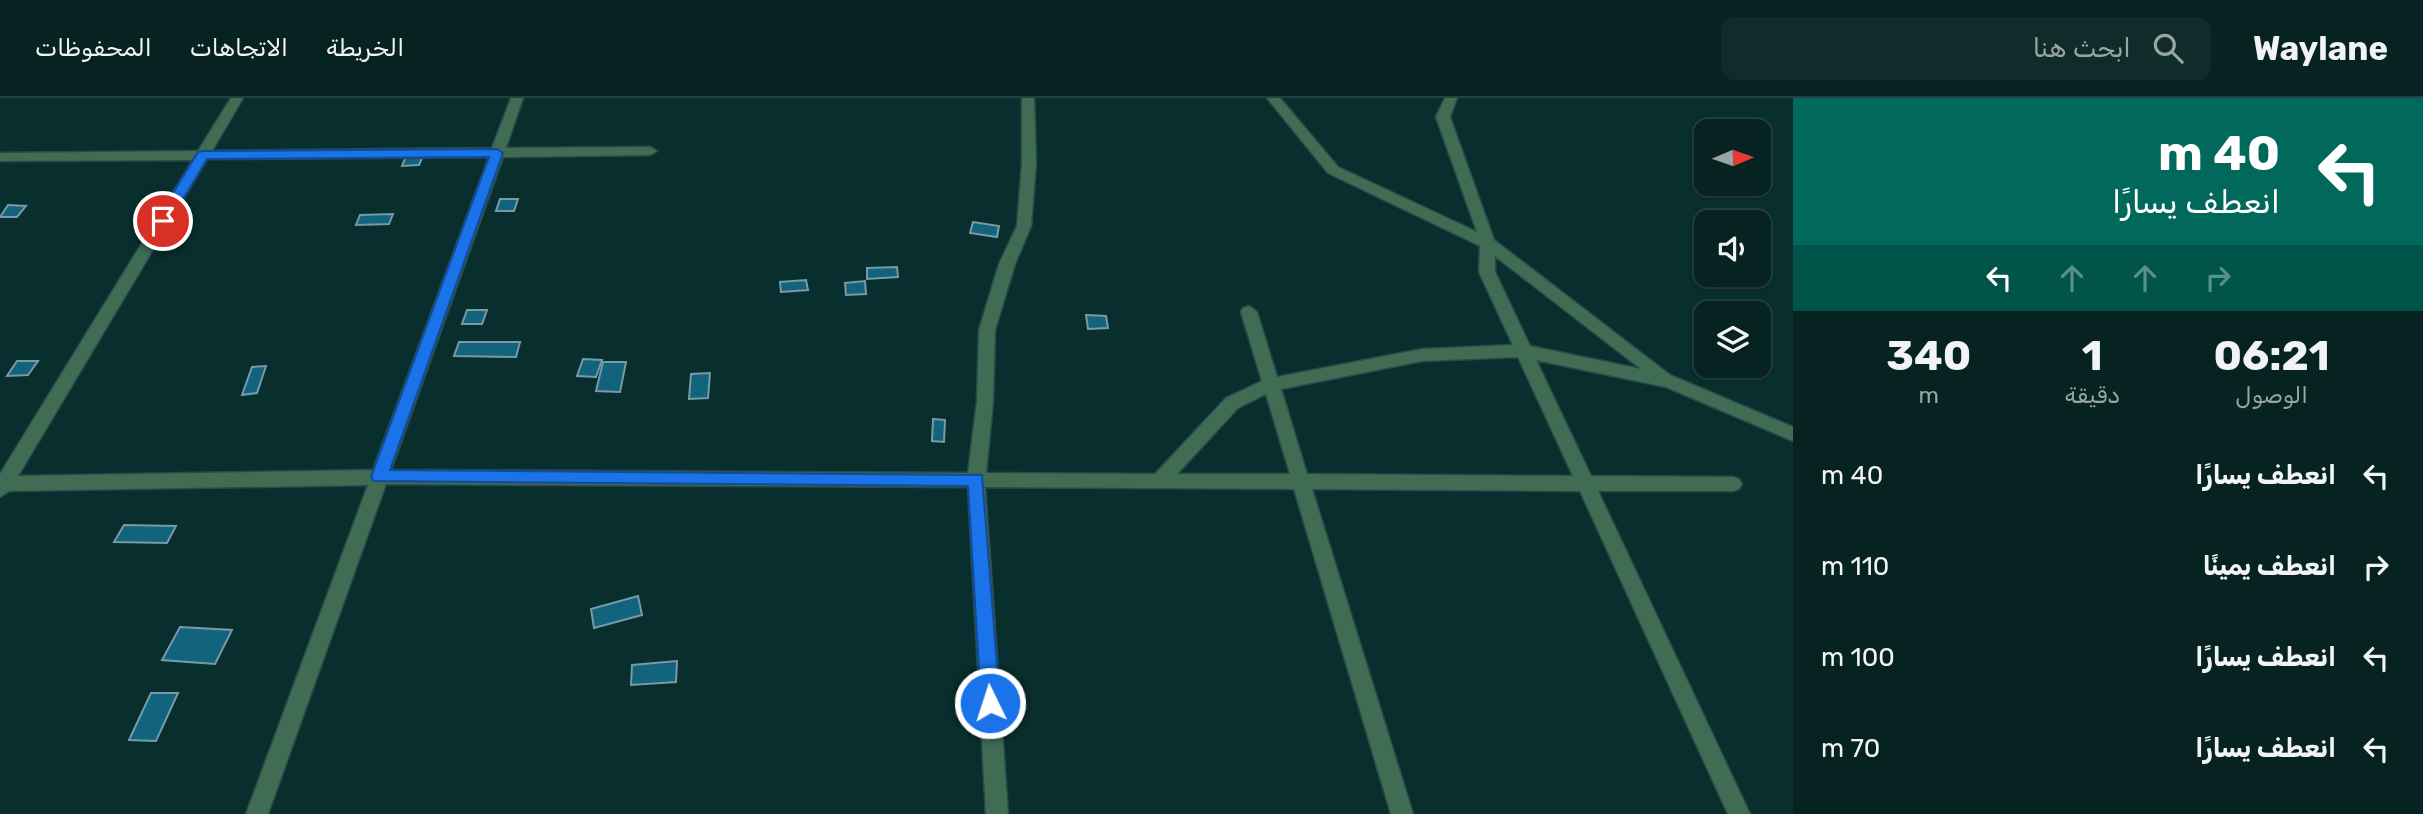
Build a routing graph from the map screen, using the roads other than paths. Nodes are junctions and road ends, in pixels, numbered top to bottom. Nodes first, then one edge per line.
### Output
1 (237, 98) edge
2 (517, 98) edge
3 (1028, 98) edge
4 (1273, 98) edge
5 (1451, 98) edge
6 (650, 151) dead end
7 (497, 153) junction
8 (203, 155) junction
9 (0, 157) edge
10 (1488, 243) junction
11 (1249, 312) dead end
12 (1523, 351) junction
13 (1669, 381) junction
14 (1272, 384) junction
15 (1793, 434) edge
16 (379, 477) junction
17 (976, 480) junction
18 (1159, 481) junction
19 (1302, 482) junction
20 (1583, 484) junction
21 (1733, 485) dead end
22 (1, 486) edge
23 (257, 814) edge
24 (997, 814) edge
25 (1402, 814) edge
26 (1739, 814) edge

1 - 8 street
2 - 7 street
3 - 17 street
4 - 10 street
5 - 10 street
6 - 7 street
7 - 8 street
7 - 16 street
8 - 9 street
8 - 22 street
10 - 12 street
10 - 13 street
11 - 14 street
12 - 13 street
12 - 14 street
12 - 20 street
13 - 15 street
14 - 18 street
14 - 19 street
16 - 17 street
16 - 22 street
16 - 23 street
17 - 18 street
17 - 24 street
18 - 19 street
19 - 20 street
19 - 25 street
20 - 21 street
20 - 26 street

